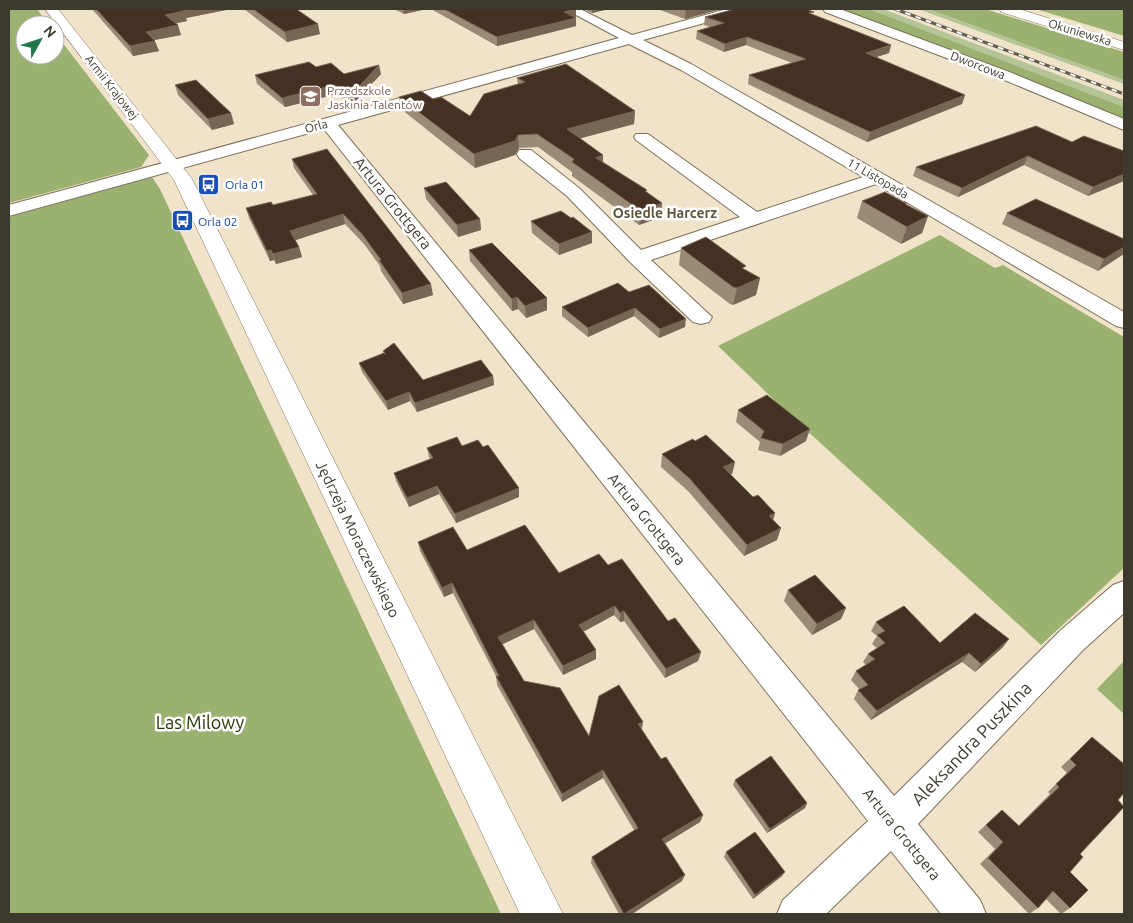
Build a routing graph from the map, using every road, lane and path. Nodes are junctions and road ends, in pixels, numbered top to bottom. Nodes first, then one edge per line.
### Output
1 (51, 9) edge
2 (570, 9) edge
3 (740, 9) edge
4 (830, 9) edge
5 (1006, 9) edge
6 (631, 38) junction
7 (1124, 46) edge
8 (328, 123) junction
9 (1124, 125) edge
10 (642, 137) dead end
11 (525, 154) dead end
12 (172, 165) junction
13 (877, 178) junction
14 (9, 211) edge
15 (754, 218) junction
16 (637, 258) junction
17 (700, 317) dead end
18 (1124, 321) edge
19 (1124, 594) edge
20 (893, 823) junction
21 (542, 914) edge
22 (797, 914) edge
23 (966, 914) edge

1 - 12 street, Armii Krajowej
2 - 6 street, 11 Listopada
3 - 6 street, Orla
4 - 9 street, Dworcowa
5 - 7 street, Okuniewska
6 - 8 street, Orla
6 - 13 street, 11 Listopada
8 - 12 street, Orla
8 - 20 street, Artura Grottgera
10 - 15 street
11 - 16 street
12 - 14 street, Orla
12 - 21 street, Jędrzeja Moraczewskiego
13 - 15 street
13 - 18 street, 11 Listopada
15 - 16 street
16 - 17 street
19 - 20 street, Aleksandra Puszkina
20 - 22 street, Aleksandra Puszkina
20 - 23 street, Artura Grottgera

